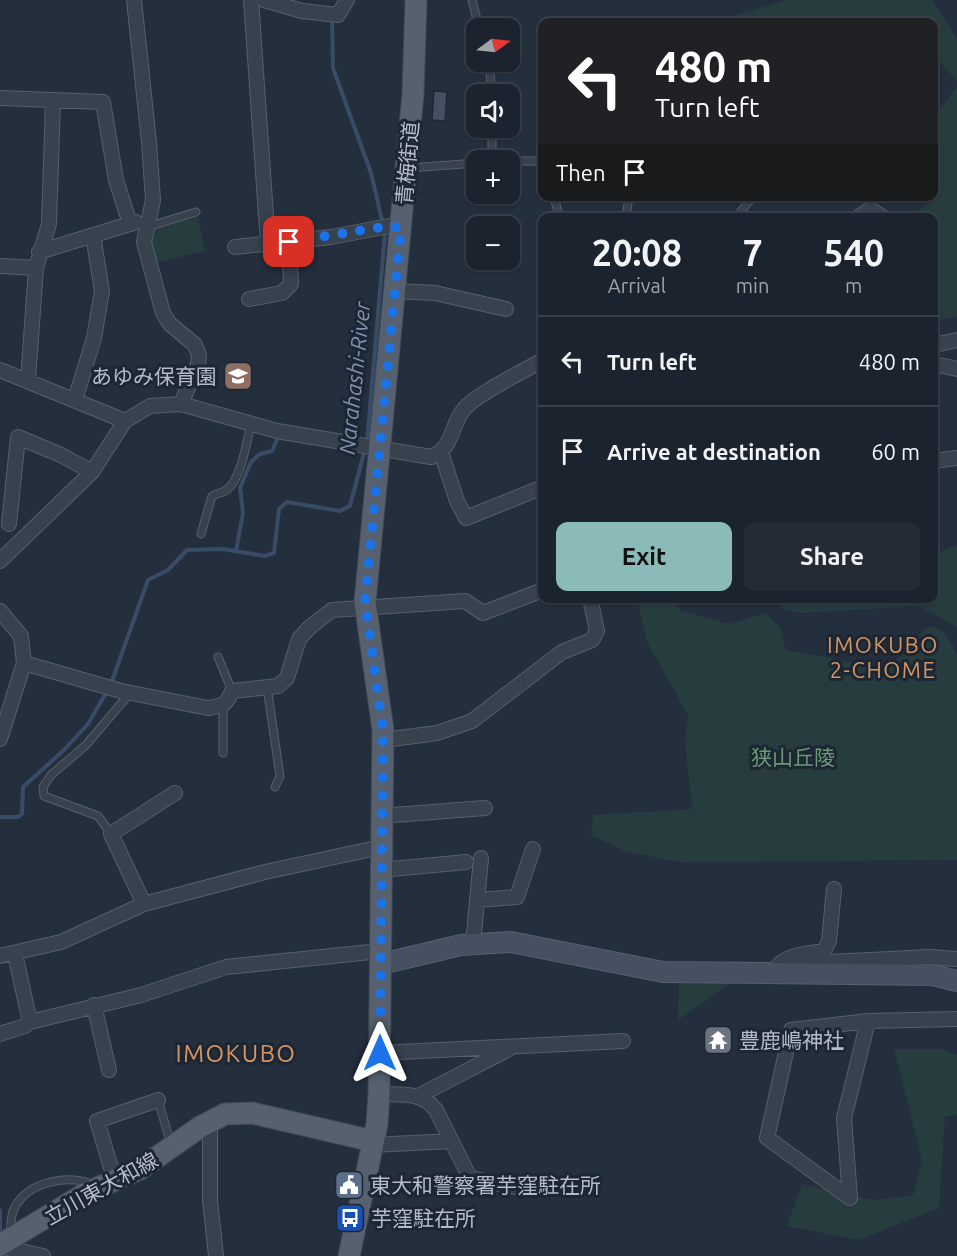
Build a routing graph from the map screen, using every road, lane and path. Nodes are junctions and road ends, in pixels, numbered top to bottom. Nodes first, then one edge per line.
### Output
1 (134, 0) edge
2 (251, 0) edge
3 (347, 0) edge
4 (416, 0) edge
5 (472, 0) edge
6 (268, 1) edge
7 (476, 18) edge
8 (0, 98) edge
9 (53, 101) junction
10 (538, 161) edge
11 (520, 162) edge
12 (466, 164) edge
13 (406, 168) junction
14 (749, 201) edge
15 (196, 212) dead end
16 (740, 213) edge
17 (146, 223) junction
18 (130, 224) junction
19 (390, 227) junction
20 (93, 235) junction
21 (289, 242) junction
22 (268, 244) junction
23 (235, 247) dead end
24 (39, 252) junction
25 (0, 266) edge
26 (36, 268) junction
27 (395, 291) junction
28 (249, 299) dead end
29 (506, 309) dead end
30 (957, 340) edge
31 (938, 344) edge
32 (538, 363) edge
33 (938, 365) edge
34 (957, 369) edge
35 (0, 370) edge
36 (28, 380) junction
37 (75, 400) junction
38 (181, 404) junction
39 (124, 421) junction
40 (251, 423) junction
41 (370, 447) junction
42 (441, 452) junction
43 (957, 458) edge
44 (938, 460) edge
45 (92, 472) junction
46 (538, 489) edge
47 (4, 522) edge
48 (35, 528) junction
49 (201, 534) dead end
50 (0, 561) edge
51 (538, 592) edge
52 (591, 603) edge
53 (365, 608) junction
54 (0, 610) edge
55 (218, 657) dead end
56 (24, 663) junction
57 (267, 687) junction
58 (124, 691) junction
59 (232, 691) junction
60 (223, 706) junction
61 (0, 739) edge
62 (384, 740) junction
63 (223, 753) dead end
64 (275, 787) dead end
65 (175, 793) dead end
66 (485, 808) dead end
67 (381, 816) junction
68 (111, 834) junction
69 (381, 847) junction
70 (533, 849) dead end
71 (481, 858) dead end
72 (466, 862) dead end
73 (381, 870) junction
74 (834, 889) dead end
75 (478, 900) junction
76 (144, 904) junction
77 (473, 944) junction
78 (15, 954) junction
79 (0, 956) edge
80 (381, 958) junction
81 (957, 959) edge
82 (780, 974) junction
83 (957, 981) edge
84 (94, 1005) junction
85 (957, 1019) edge
86 (868, 1021) junction
87 (30, 1022) junction
88 (0, 1034) edge
89 (622, 1041) dead end
90 (512, 1047) junction
91 (380, 1053) junction
92 (109, 1070) dead end
93 (379, 1094) junction
94 (420, 1095) junction
95 (158, 1100) joint
96 (210, 1121) junction
97 (451, 1141) junction
98 (373, 1143) junction
99 (172, 1147) junction
100 (107, 1184) junction
101 (530, 1190) dead end
102 (4, 1243) edge
103 (43, 1256) edge
104 (216, 1256) edge
105 (350, 1256) edge

1 - 17 street
2 - 22 street
3 - 6 street
4 - 13 main road, 青梅街道
5 - 7 lane
8 - 9 street
9 - 18 street
9 - 24 street
10 - 11 lane
12 - 13 lane
13 - 19 main road, 青梅街道
14 - 16 lane
15 - 17 lane
17 - 18 street
17 - 38 street
18 - 20 street
19 - 21 street
19 - 27 main road, 青梅街道
20 - 24 street
20 - 37 street
21 - 22 street
21 - 28 street
22 - 23 street
24 - 26 street
25 - 26 street
26 - 36 street
27 - 29 street
27 - 41 main road, 青梅街道
30 - 31 street
32 - 42 street
33 - 34 street
35 - 36 street
36 - 37 street
37 - 39 street
38 - 39 street
38 - 40 street
39 - 45 street
40 - 41 street
40 - 49 lane
41 - 42 street
41 - 53 main road, 青梅街道
42 - 46 street
43 - 44 street
45 - 47 street
45 - 48 street
47 - 48 street
48 - 50 street
51 - 53 street
52 - 62 street
53 - 57 street
53 - 62 main road, 青梅街道
54 - 56 street
55 - 59 lane
56 - 58 street
56 - 61 street
57 - 59 street
57 - 64 lane
58 - 60 street
58 - 68 lane
59 - 60 street
60 - 63 lane
62 - 67 main road, 青梅街道
65 - 68 street
66 - 67 street
67 - 69 main road, 青梅街道
68 - 76 street
69 - 73 main road, 青梅街道
69 - 76 street
70 - 75 street
71 - 75 street
72 - 73 street
73 - 80 main road, 青梅街道
74 - 82 street
75 - 77 street
76 - 78 street
77 - 80 street
77 - 82 street
78 - 79 street
78 - 87 street
80 - 84 street
80 - 91 main road, 青梅街道
81 - 82 street
82 - 83 street
84 - 87 street
84 - 92 street
85 - 86 street
86 - 86 street
87 - 88 street
89 - 90 street
90 - 91 street
90 - 94 street
91 - 93 main road, 青梅街道
93 - 94 street
93 - 98 main road, 青梅街道
94 - 97 street
95 - 99 lane
95 - 100 street
96 - 98 main road, 立川東大和線
96 - 99 main road, 立川東大和線
96 - 104 street
97 - 98 street
97 - 101 street
98 - 105 main road, 青梅街道
99 - 100 main road, 立川東大和線
100 - 102 main road, 立川東大和線
100 - 102 lane
102 - 103 street

